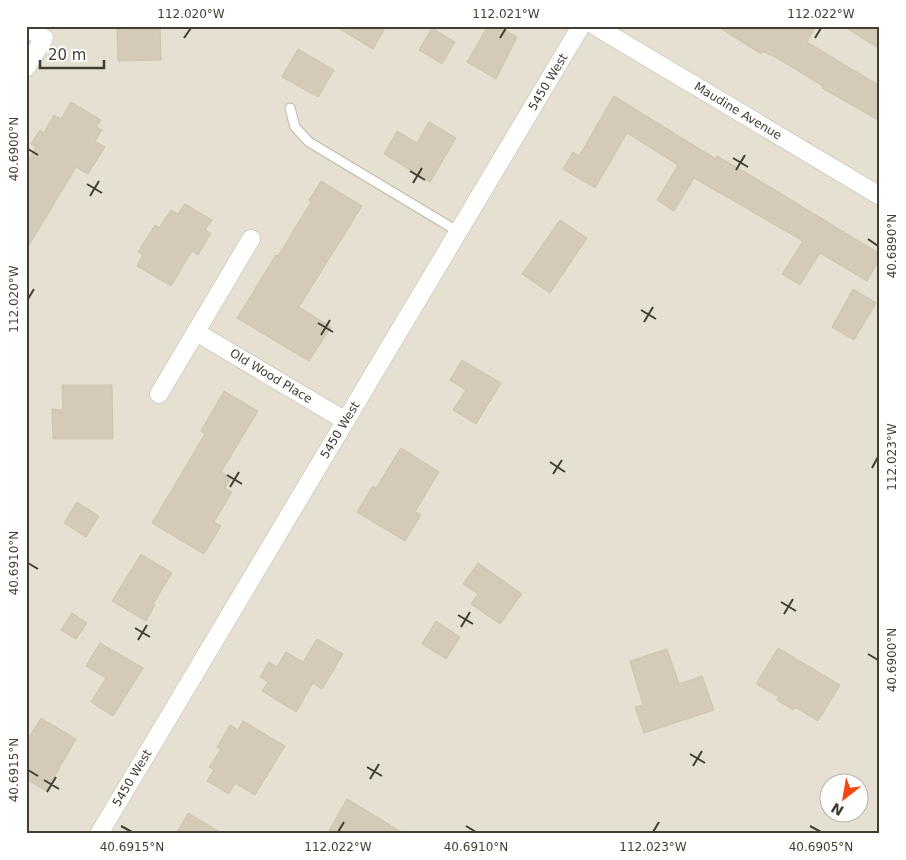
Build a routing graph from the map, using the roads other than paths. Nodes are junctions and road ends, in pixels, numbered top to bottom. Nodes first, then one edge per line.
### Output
1 (581, 26) edge
2 (595, 26) edge
3 (26, 28) edge
4 (26, 68) edge
5 (290, 108) dead end
6 (880, 196) edge
7 (459, 232) junction
8 (251, 239) dead end
9 (196, 332) junction
10 (159, 394) dead end
11 (346, 421) junction
12 (99, 834) edge

1 - 7 street, 5450 West
2 - 6 street, Maudine Avenue
3 - 4 street
5 - 7 lane
7 - 11 street, 5450 West
8 - 9 street
9 - 10 street
9 - 11 street, Old Wood Place
11 - 12 street, 5450 West

